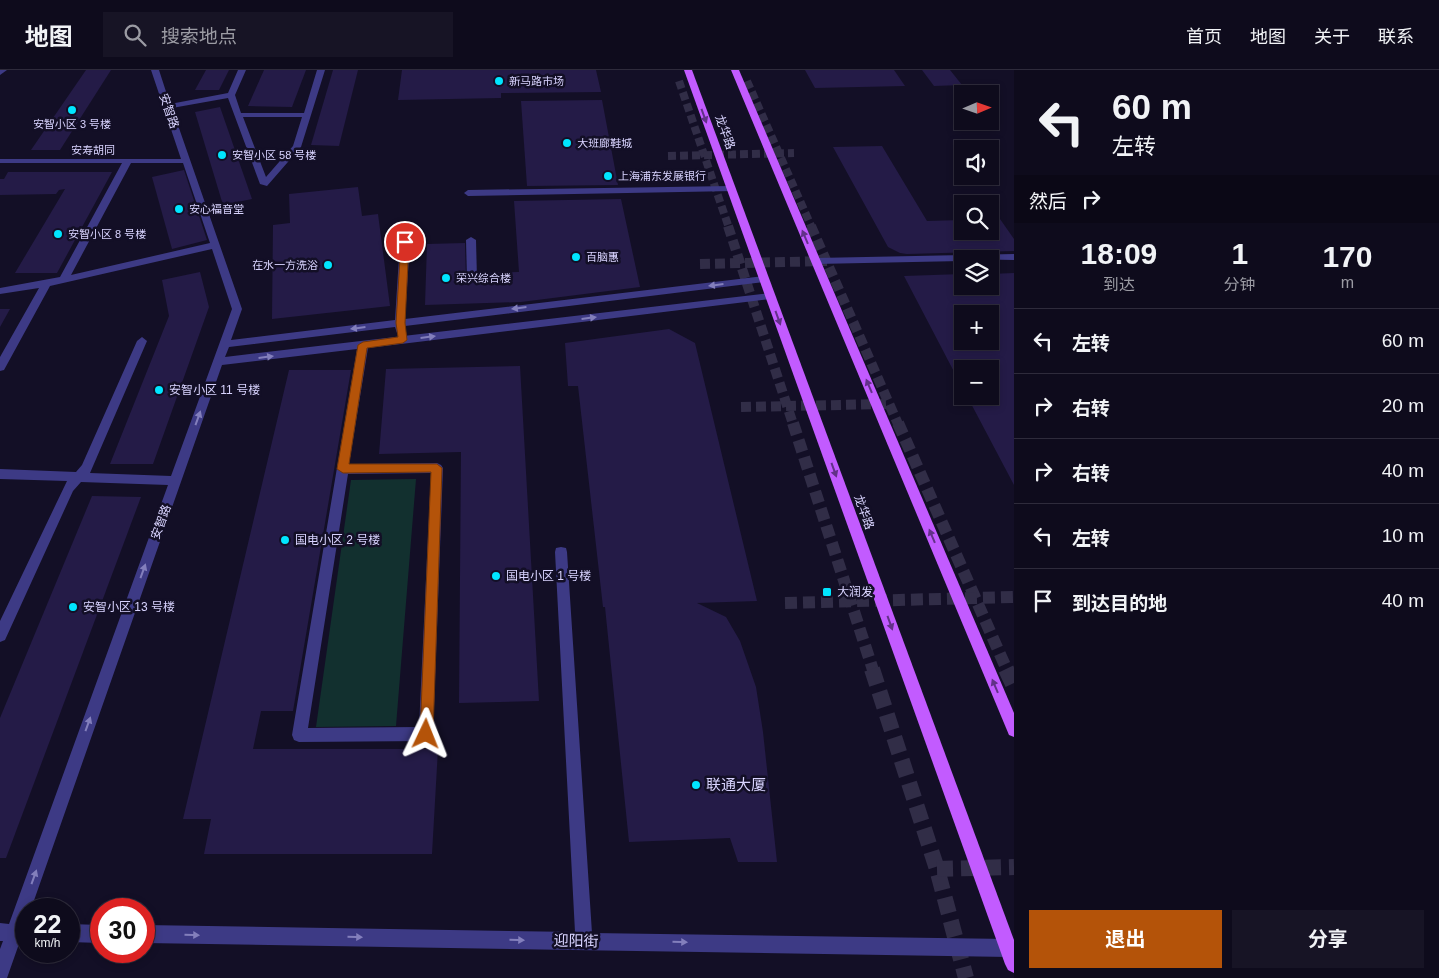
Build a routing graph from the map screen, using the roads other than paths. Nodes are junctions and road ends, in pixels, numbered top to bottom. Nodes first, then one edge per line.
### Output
1 (3, 70) edge
2 (155, 70) edge
3 (242, 70) edge
4 (320, 70) edge
5 (688, 70) edge
6 (735, 70) edge
7 (0, 73) edge
8 (231, 95) junction
9 (167, 107) junction
10 (238, 115) junction
11 (307, 115) junction
12 (128, 161) junction
13 (186, 161) junction
14 (0, 162) edge
15 (731, 189) junction
16 (468, 193) dead end
17 (471, 240) dead end
18 (405, 242) dead end
19 (215, 245) junction
20 (1014, 257) edge
21 (816, 261) junction
22 (472, 278) dead end
23 (764, 279) junction
24 (62, 280) junction
25 (46, 284) junction
26 (0, 291) edge
27 (770, 296) junction
28 (400, 323) junction
29 (403, 340) junction
30 (142, 341) dead end
31 (225, 344) junction
32 (363, 345) junction
33 (218, 362) junction
34 (0, 367) edge
35 (343, 469) junction
36 (0, 474) edge
37 (78, 477) junction
38 (175, 481) junction
39 (561, 552) dead end
40 (0, 636) edge
41 (1014, 730) edge
42 (13, 933) edge
43 (155, 934) edge
44 (584, 941) junction
45 (1009, 948) junction
46 (1014, 964) edge
47 (0, 972) edge

1 - 7 street
2 - 9 street, 安智路
3 - 8 street
4 - 11 street
5 -> 15 main road, 龙华路
21 -> 6 main road
8 - 9 street
8 - 10 street
9 - 13 street, 安智路
10 - 11 street
10 - 11 street
12 - 13 street, 安寿胡同
12 - 14 street, 安寿胡同
12 - 24 street
13 - 19 street, 安智路
15 - 16 street
15 - 23 main road, 龙华路
17 - 22 street
18 - 28 street
19 - 24 street
19 - 31 street, 安智路
20 - 21 street
41 -> 21 main road
23 - 27 main road, 龙华路
23 -> 28 street
24 - 25 street
25 - 26 street
25 - 34 street
29 -> 27 street
27 -> 45 main road, 龙华路
28 - 29 street
28 -> 31 street
29 - 32 street
30 - 37 street
31 - 33 street, 安智路
33 -> 32 street
32 - 35 street
38 -> 33 street, 安智路
35 - 35 street
36 - 37 street
37 - 38 street
37 - 40 street
42 -> 38 street, 安智路
39 - 44 street
42 - 47 street, 安智路
43 -> 44 street, 迎阳街
44 -> 45 street, 迎阳街
45 - 46 main road, 龙华路

